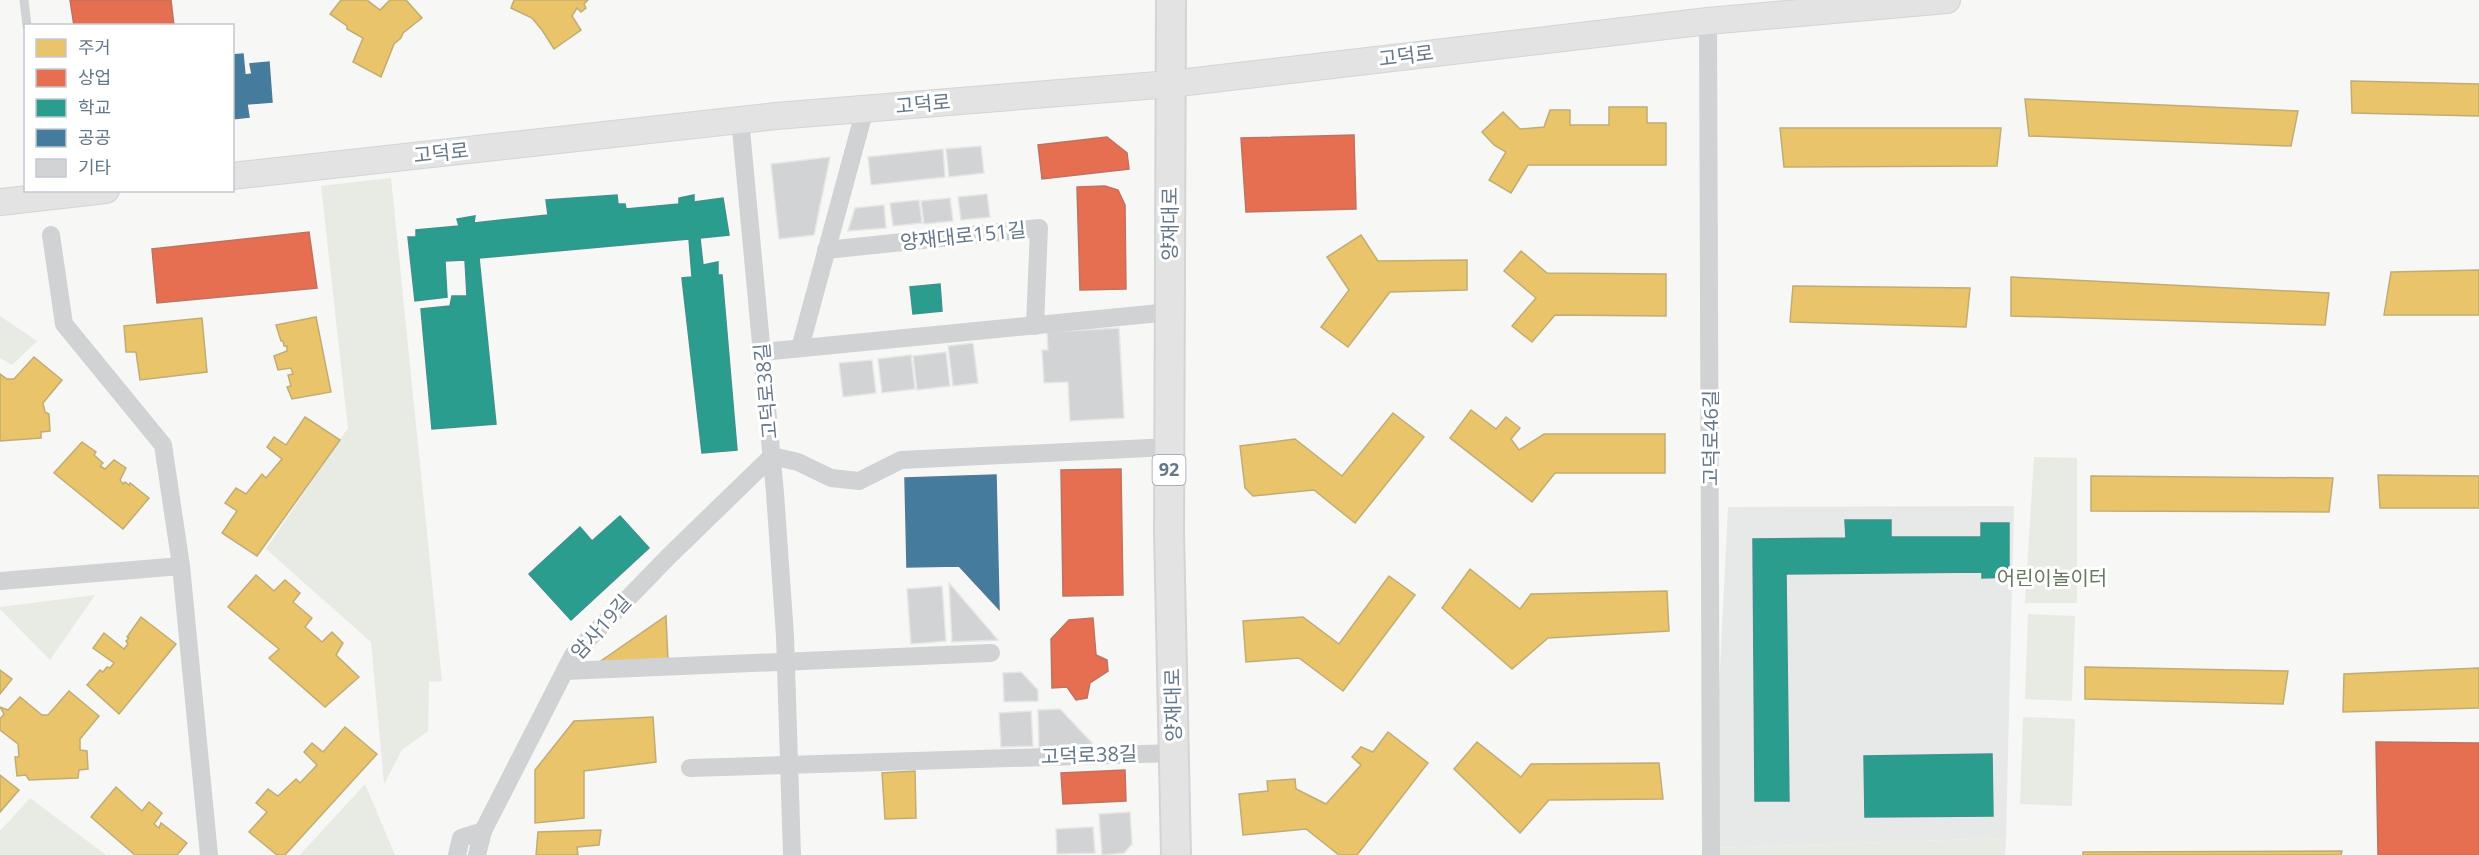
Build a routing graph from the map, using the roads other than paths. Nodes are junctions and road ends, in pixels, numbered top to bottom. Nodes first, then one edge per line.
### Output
1 (24, 0) edge
2 (1171, 0) edge
3 (1947, 0) edge
4 (1708, 21) junction
5 (27, 24) edge
6 (1170, 84) junction
7 (865, 109) junction
8 (740, 119) junction
9 (234, 176) edge
10 (88, 192) edge
11 (0, 202) edge
12 (51, 235) dead end
13 (826, 250) junction
14 (1170, 312) junction
15 (1035, 326) junction
16 (800, 348) junction
17 (762, 352) junction
18 (1169, 447) junction
19 (772, 456) junction
20 (181, 566) junction
21 (0, 581) edge
22 (991, 653) dead end
23 (786, 663) junction
24 (565, 671) junction
25 (1174, 753) junction
26 (789, 764) junction
27 (690, 768) dead end
28 (483, 831) junction
29 (209, 855) edge
30 (457, 855) edge
31 (477, 855) edge
32 (792, 855) edge
33 (1176, 855) edge
34 (1711, 855) edge

1 - 5 lane
2 - 6 main road, 양재대로 / 92
3 - 4 main road, 고덕로
4 - 6 main road, 고덕로
4 - 34 street, 고덕로46길
6 - 7 main road, 고덕로
6 - 14 main road, 양재대로 / 92
7 - 8 main road, 고덕로
7 - 13 street
8 - 9 main road, 고덕로
8 - 17 street, 고덕로38길
10 - 11 main road
12 - 20 street
13 - 15 street, 양재대로151길
13 - 16 street
14 - 15 street
14 - 18 main road, 양재대로 / 92
15 - 16 street
16 - 17 street
17 - 19 street, 고덕로38길
18 - 19 street
18 - 25 main road, 양재대로 / 92
19 - 23 street, 고덕로38길
19 - 24 street, 암사19길
20 - 21 street
20 - 29 street
22 - 23 street
23 - 24 street
23 - 26 street, 고덕로38길
24 - 28 street, 암사19길
25 - 26 street, 고덕로38길
25 - 33 main road, 양재대로 / 92
26 - 27 street, 고덕로38길
26 - 32 street, 고덕로38길
28 - 30 street
28 - 31 street, 암사19길

